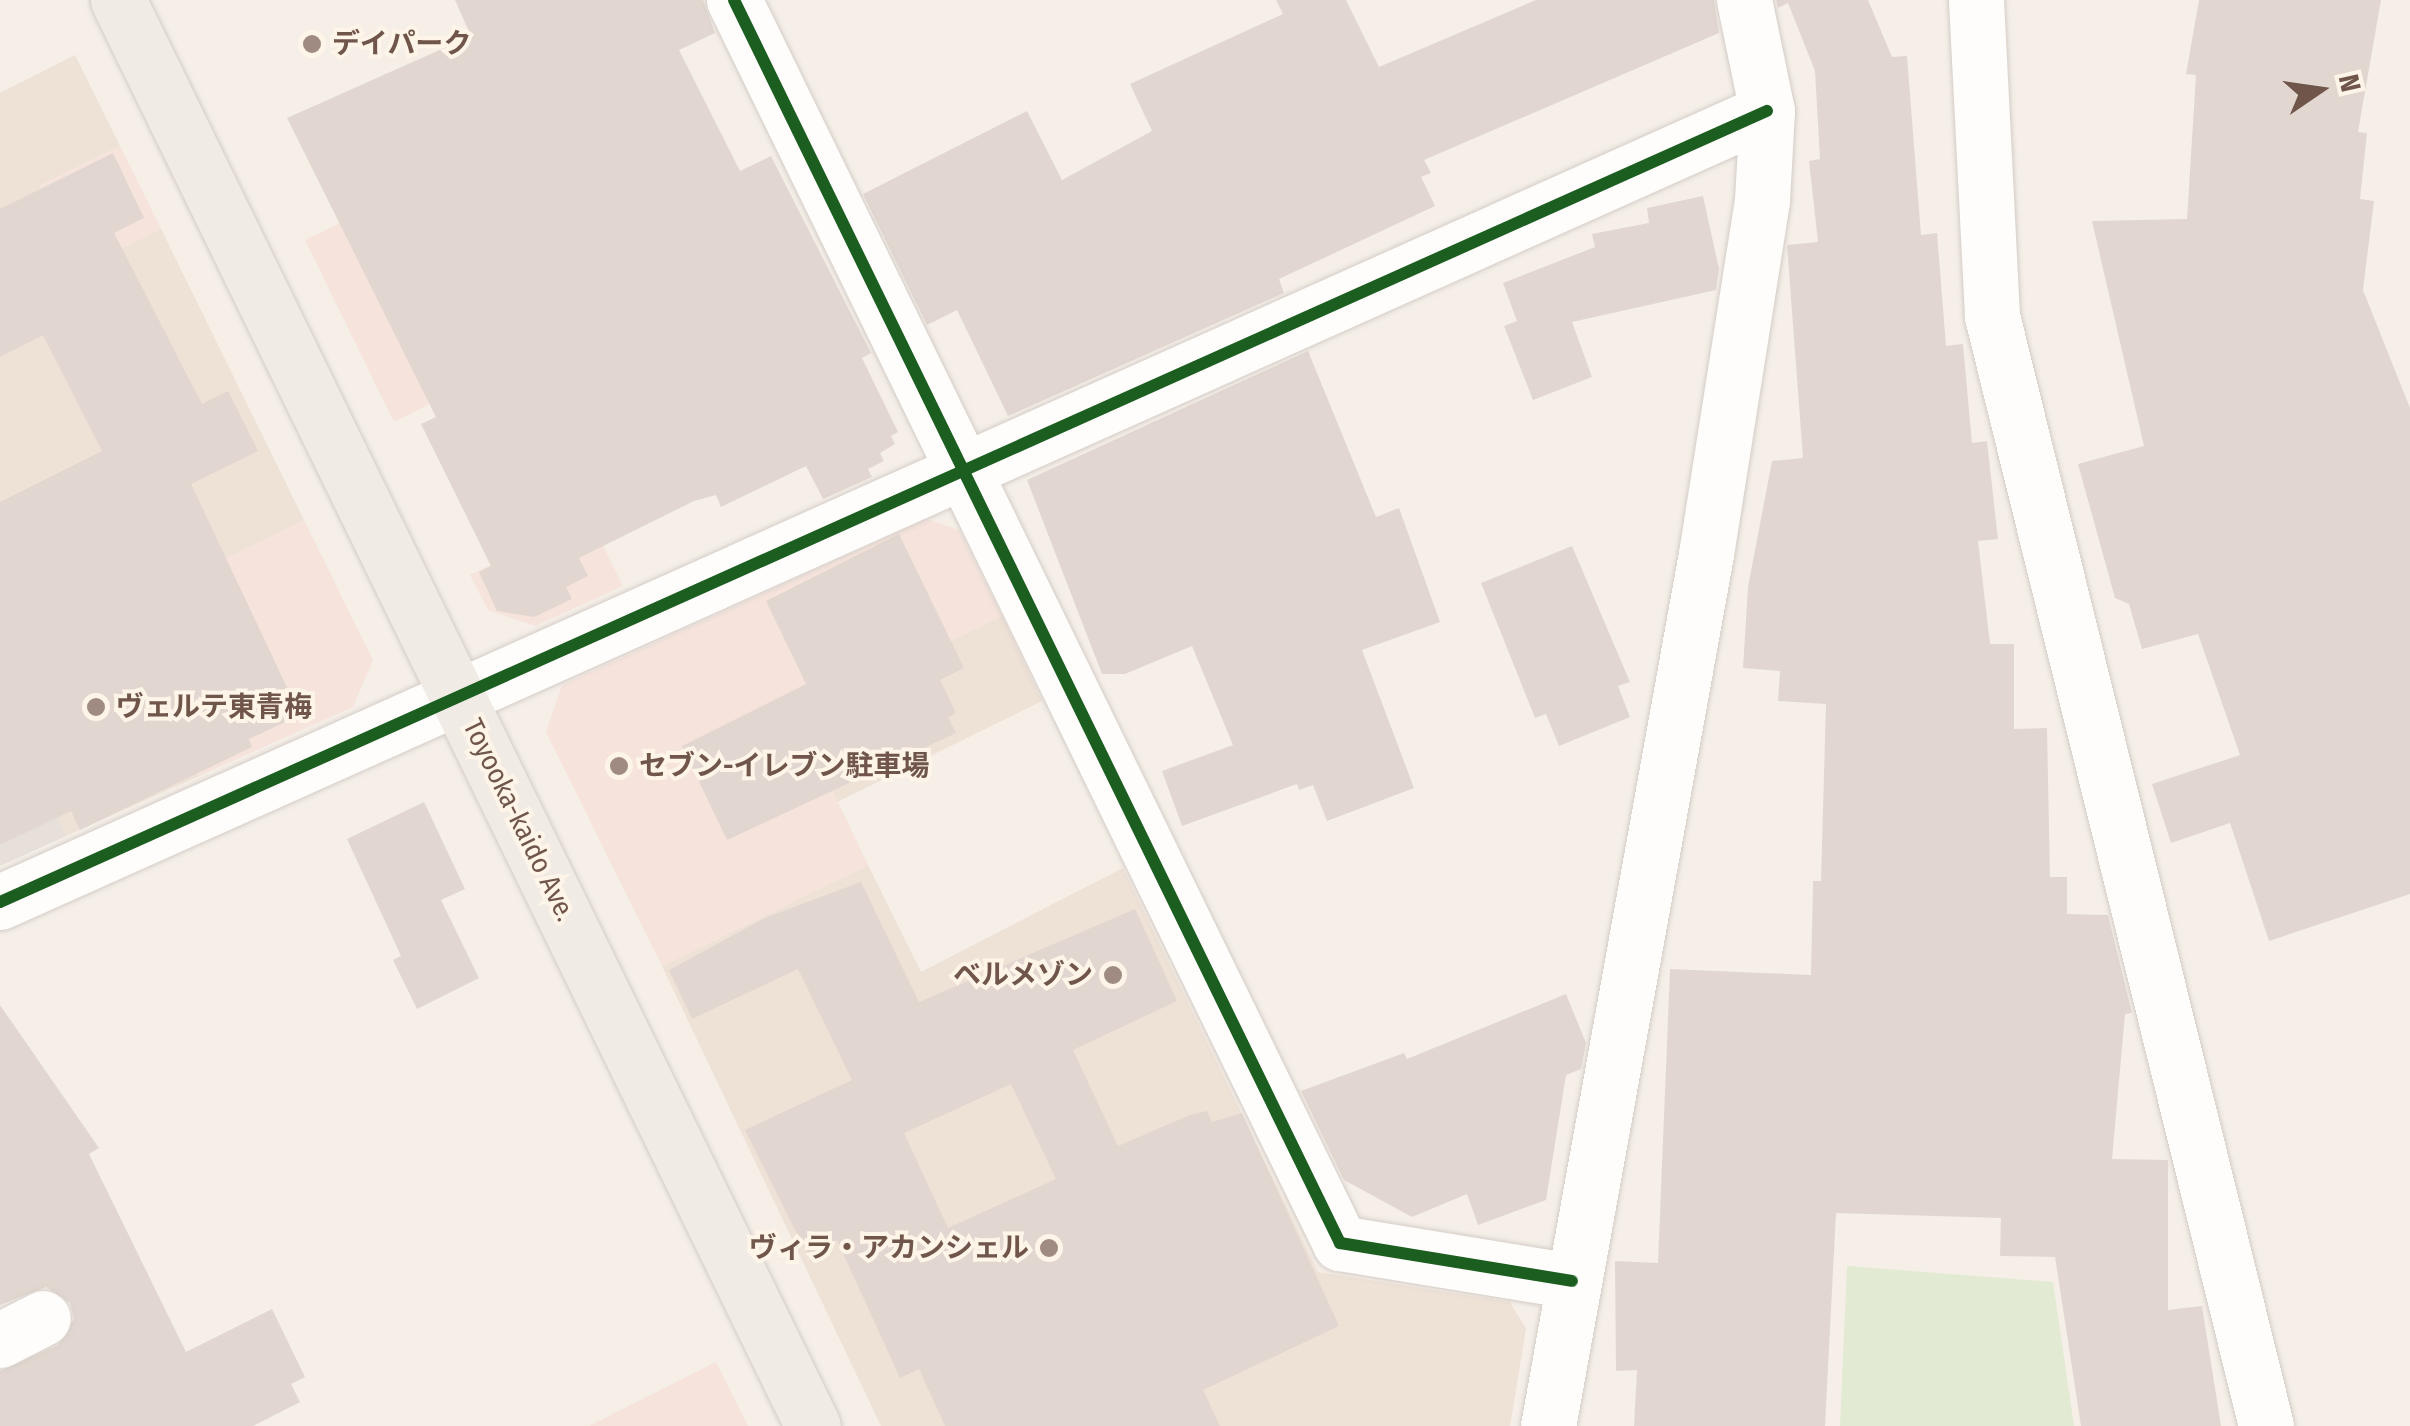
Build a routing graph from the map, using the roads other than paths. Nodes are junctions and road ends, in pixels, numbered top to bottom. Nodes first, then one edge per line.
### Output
1 (118, 0) edge
2 (734, 0) edge
3 (1744, 0) edge
4 (1976, 0) edge
5 (1767, 110) junction
6 (962, 468) junction
7 (458, 695) junction
8 (0, 902) edge
9 (1572, 1281) junction
10 (813, 1426) edge
11 (1548, 1426) edge
12 (2266, 1426) edge

1 - 7 main road, Toyooka-kaido Ave.
2 - 6 street
3 - 5 street
4 - 12 street
5 - 6 street
5 - 9 street
6 - 7 street
6 - 9 street
7 - 8 street
7 - 10 main road, Toyooka-kaido Ave.
9 - 11 street

